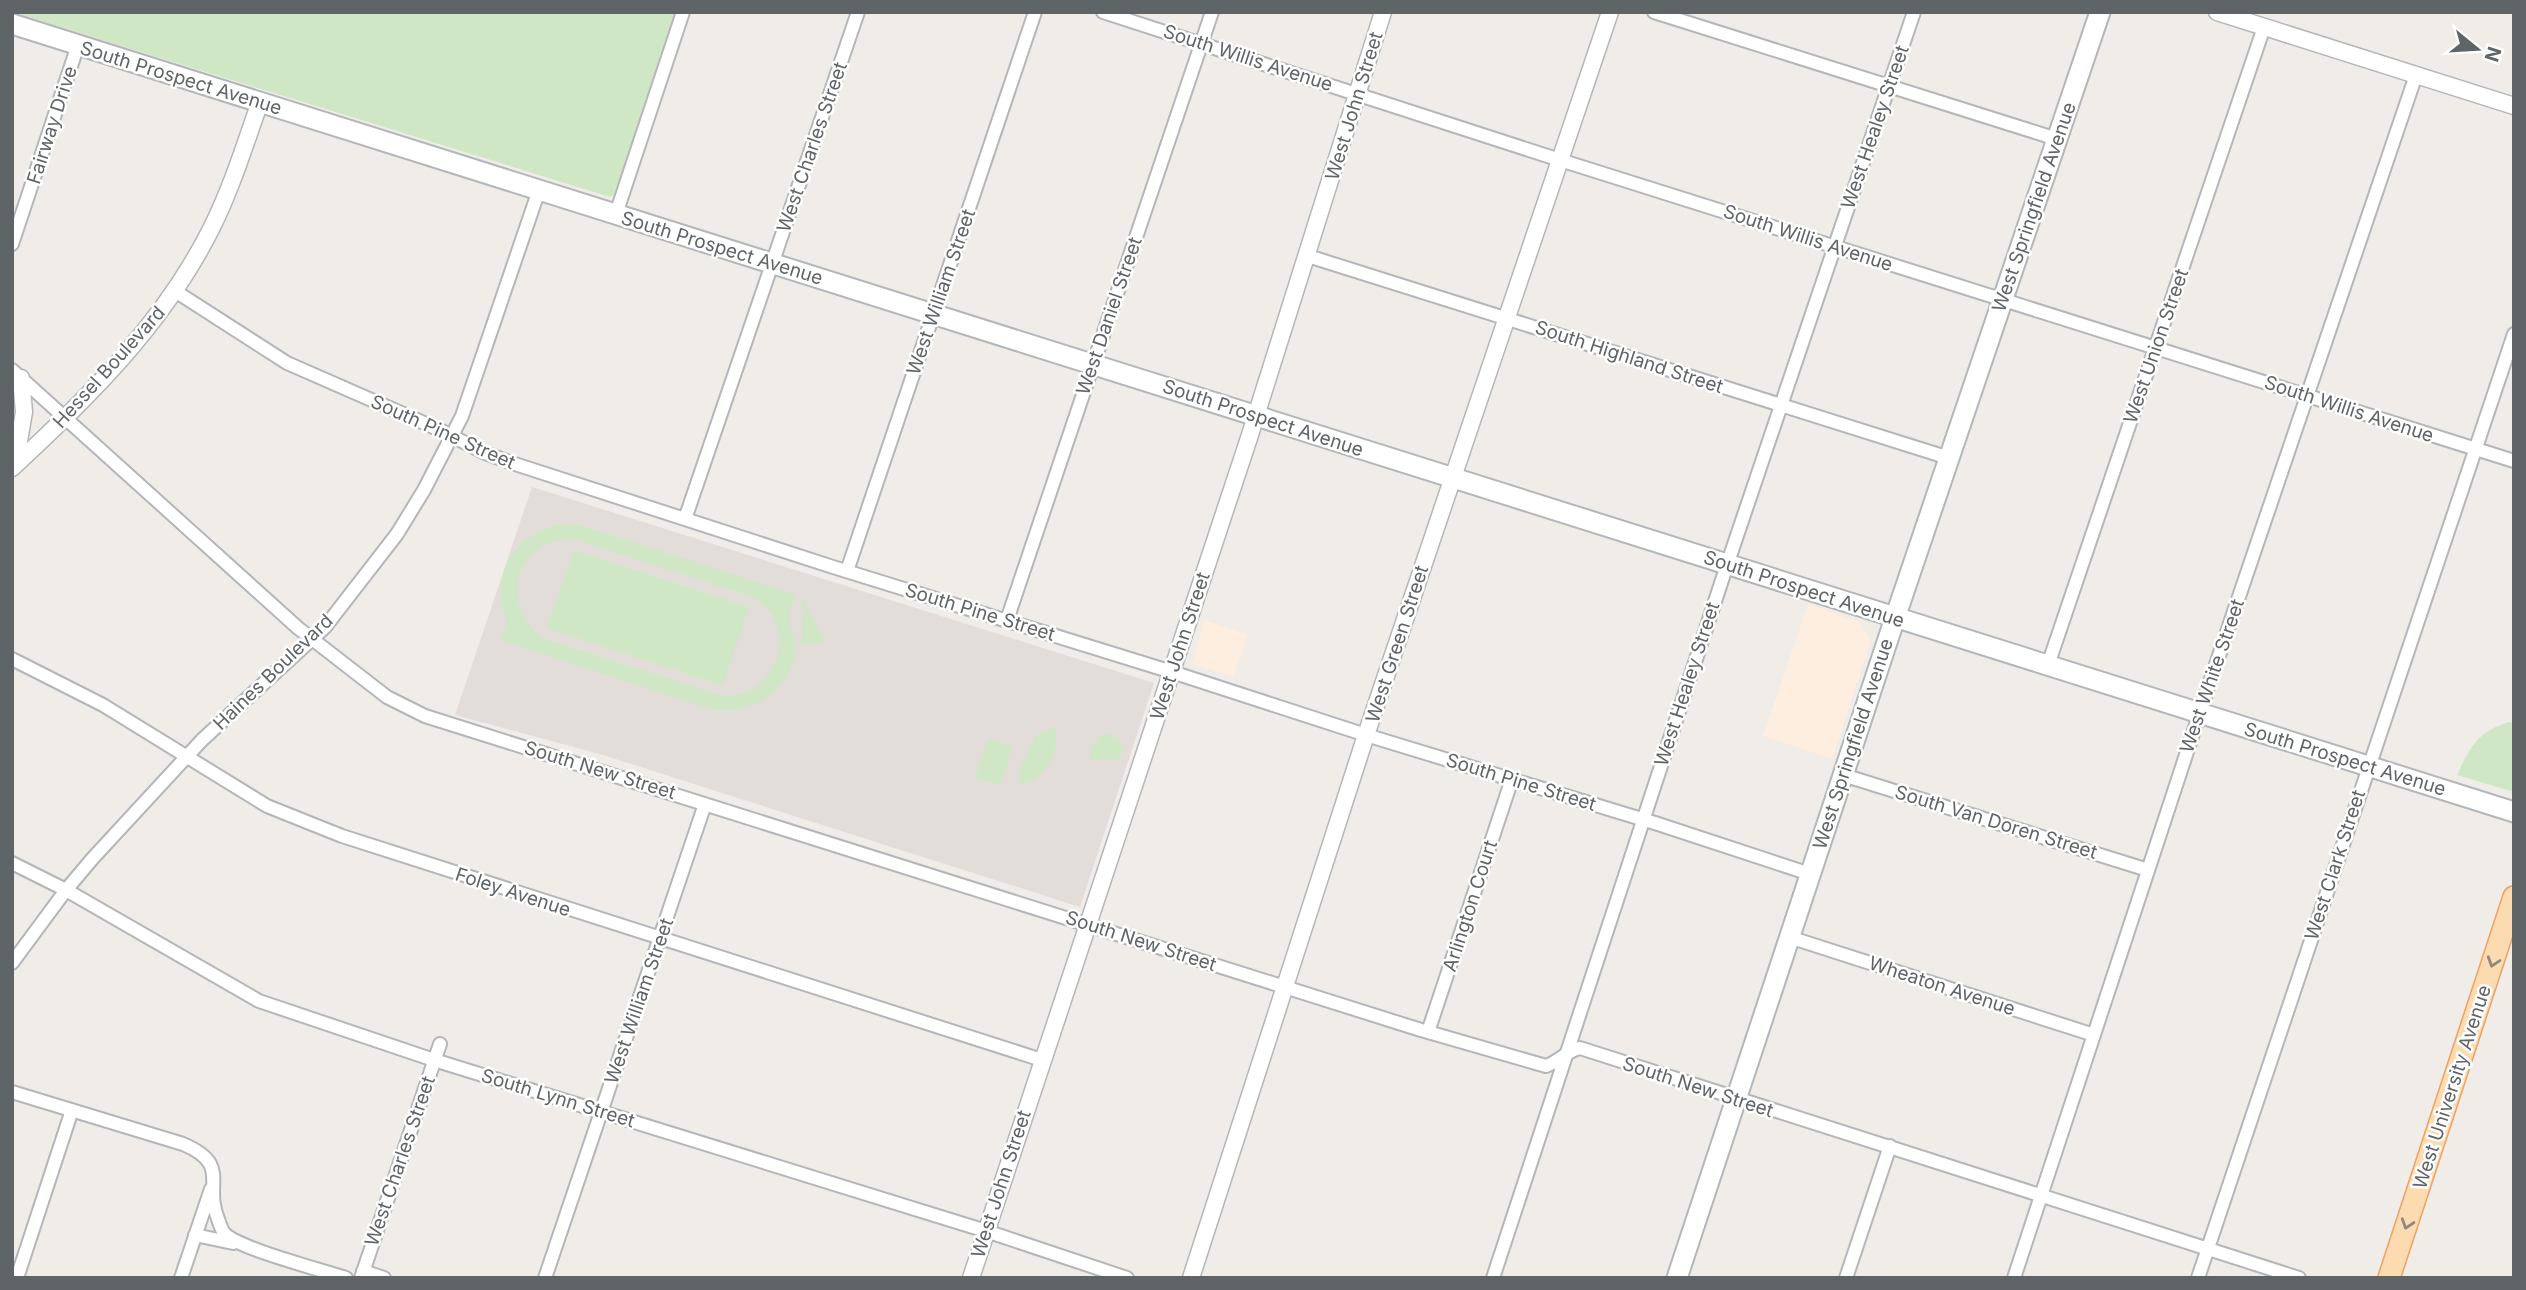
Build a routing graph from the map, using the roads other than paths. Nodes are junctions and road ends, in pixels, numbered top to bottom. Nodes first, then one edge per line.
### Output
1 (683, 12) edge
2 (858, 12) edge
3 (1035, 12) edge
4 (1103, 12) edge
5 (1212, 12) edge
6 (1383, 12) edge
7 (1610, 12) edge
8 (1654, 12) edge
9 (1914, 12) edge
10 (2100, 12) edge
11 (2217, 12) edge
12 (12, 24) edge
13 (2264, 27) junction
14 (1202, 44) junction
15 (78, 45) junction
16 (2416, 75) junction
17 (1888, 88) junction
18 (1358, 93) junction
19 (260, 102) junction
20 (2514, 106) edge
21 (2057, 139) junction
22 (1560, 160) junction
23 (539, 190) junction
24 (616, 214) junction
25 (12, 244) edge
26 (1835, 247) junction
27 (1308, 256) junction
28 (773, 263) junction
29 (175, 291) junction
30 (2003, 299) junction
31 (933, 314) junction
32 (1506, 319) junction
33 (2514, 334) edge
34 (2155, 347) junction
35 (1093, 364) junction
36 (17, 374) edge
37 (2307, 395) junction
38 (1781, 405) junction
39 (1256, 416) junction
40 (65, 419) junction
41 (453, 436) junction
42 (2475, 449) junction
43 (1950, 458) junction
44 (2514, 461) edge
45 (14, 467) edge
46 (1452, 478) junction
47 (685, 519) junction
48 (1727, 564) junction
49 (847, 571) junction
50 (1895, 618) junction
51 (1007, 620) junction
52 (312, 639) junction
53 (12, 659) edge
54 (2048, 665) junction
55 (1172, 671) junction
56 (2199, 713) junction
57 (1366, 736) junction
58 (186, 758) junction
59 (2368, 766) junction
60 (1843, 775) junction
61 (1512, 779) junction
62 (705, 803) junction
63 (2514, 813) edge
64 (1643, 820) junction
65 (12, 863) edge
66 (2148, 870) junction
67 (1810, 874) junction
68 (66, 890) junction
69 (2514, 897) edge
70 (1088, 924) junction
71 (1789, 937) junction
72 (660, 939) junction
73 (12, 963) edge
74 (1283, 987) junction
75 (1428, 1032) junction
76 (2094, 1035) junction
77 (440, 1044) dead end
78 (1565, 1058) junction
79 (434, 1060) junction
80 (1042, 1060) junction
81 (12, 1092) edge
82 (1735, 1100) junction
83 (72, 1110) junction
84 (601, 1111) junction
85 (1890, 1146) junction
86 (214, 1178) junction
87 (2041, 1194) junction
88 (986, 1231) junction
89 (195, 1235) junction
90 (244, 1245) junction
91 (2208, 1248) junction
92 (362, 1274) edge
93 (17, 1278) edge
94 (181, 1278) edge
95 (346, 1278) edge
96 (384, 1278) edge
97 (545, 1278) edge
98 (971, 1278) edge
99 (1127, 1278) edge
100 (1191, 1278) edge
101 (1493, 1278) edge
102 (1676, 1278) edge
103 (1846, 1278) edge
104 (2014, 1278) edge
105 (2198, 1278) edge
106 (2299, 1278) edge
107 (2389, 1278) edge

1 - 24 street
2 - 28 street, West Charles Street
3 - 31 street, West William Street
4 - 14 street, South Willis Avenue
5 - 14 street, West Daniel Street
6 - 18 street, West John Street
7 - 22 street, West Green Street
8 - 17 street
9 - 17 street, West Healey Street
10 - 21 main road, West Springfield Avenue
11 - 13 street
12 - 15 main road, South Prospect Avenue
13 - 16 street
13 - 34 street, West Union Street
14 - 18 street, South Willis Avenue
14 - 35 street, West Daniel Street
15 - 19 main road, South Prospect Avenue
15 - 25 street, Fairway Drive
16 - 20 street
16 - 37 street, West White Street
17 - 21 street
17 - 26 street, West Healey Street
18 - 22 street, South Willis Avenue
18 - 27 street, West John Street
19 - 23 main road, South Prospect Avenue
19 - 29 street, Hessel Boulevard
21 - 30 main road, West Springfield Avenue
22 - 26 street, South Willis Avenue
22 - 32 street, West Green Street
23 - 24 main road, South Prospect Avenue
23 - 41 street, Haines Boulevard
24 - 28 main road, South Prospect Avenue
26 - 30 street, South Willis Avenue
26 - 38 street, West Healey Street
27 - 32 street, South Highland Street
27 - 39 street, West John Street
28 - 31 main road, South Prospect Avenue
28 - 47 street, West Charles Street
29 - 40 street, Hessel Boulevard
29 - 41 street, South Pine Street
30 - 34 street, South Willis Avenue
30 - 43 main road, West Springfield Avenue
31 - 35 main road, South Prospect Avenue
31 - 49 street, West William Street
32 - 38 street, South Highland Street
32 - 46 street, West Green Street
33 - 42 street, West Clark Street
34 - 37 street, South Willis Avenue
34 - 54 street, West Union Street
35 - 39 main road, South Prospect Avenue
35 - 51 street, West Daniel Street
36 - 40 street
36 - 45 street
37 - 42 street, South Willis Avenue
37 - 56 street, West White Street
38 - 43 street, South Highland Street
38 - 48 street, West Healey Street
39 - 46 main road, South Prospect Avenue
39 - 55 street, West John Street
40 - 45 street, Hessel Boulevard
40 - 52 street, South New Street
41 - 47 street, South Pine Street
41 - 52 street, Haines Boulevard
42 - 44 street, South Willis Avenue
42 - 59 street, West Clark Street
43 - 50 main road, West Springfield Avenue
46 - 48 main road, South Prospect Avenue
46 - 57 street, West Green Street
47 - 49 street, South Pine Street
48 - 50 main road, South Prospect Avenue
48 - 64 street, West Healey Street
49 - 51 street, South Pine Street
50 - 54 main road, South Prospect Avenue
50 - 60 main road, West Springfield Avenue
51 - 55 street, South Pine Street
52 - 58 street, Haines Boulevard
52 - 62 street, South New Street
53 - 58 street, Foley Avenue
54 - 56 main road, South Prospect Avenue
55 - 57 street, South Pine Street
55 - 70 street, West John Street
56 - 59 main road, South Prospect Avenue
56 - 66 street, West White Street
57 - 61 street, South Pine Street
57 - 74 street, West Green Street
58 - 68 street, Haines Boulevard
58 - 72 street, Foley Avenue
59 - 63 main road, South Prospect Avenue
59 - 91 street, West Clark Street
60 - 66 street, South Van Doren Street
60 - 67 main road, West Springfield Avenue
61 - 64 street, South Pine Street
61 - 75 street, Arlington Court
62 - 70 street, South New Street
62 - 72 street, West William Street
64 - 67 street, South Pine Street
64 - 78 street, West Healey Street
65 - 68 street, South Lynn Street
66 - 76 street, West White Street
67 - 71 main road, West Springfield Avenue
68 - 73 street, Haines Boulevard
68 - 79 street, South Lynn Street
69 -> 107 main road, West University Avenue
70 - 74 street, South New Street
70 - 80 street, West John Street
71 - 76 street, Wheaton Avenue
71 - 82 main road, West Springfield Avenue
72 - 80 street, Foley Avenue
72 - 84 street, West William Street
74 - 75 street, South New Street
74 - 100 street, West Green Street
75 - 78 street, South New Street
76 - 87 street, West White Street
77 - 79 street, West Charles Street
78 - 82 street, South New Street
78 - 101 street, West Healey Street
79 - 84 street, South Lynn Street
79 - 92 street, West Charles Street
80 - 88 street, West John Street
81 - 83 street
82 - 85 street, South New Street
82 - 102 main road, West Springfield Avenue
83 - 86 street
83 - 93 street
84 - 88 street, South Lynn Street
84 - 97 street, West William Street
85 - 87 street, South New Street
85 - 103 street
86 - 89 street
86 - 90 street
87 - 91 street, South New Street
87 - 104 street, West White Street
88 - 98 street, West John Street
88 - 99 street, South Lynn Street
89 - 90 street
89 - 94 street
90 - 95 street
91 - 105 street, West Clark Street
91 - 106 street, South New Street
92 - 96 street

